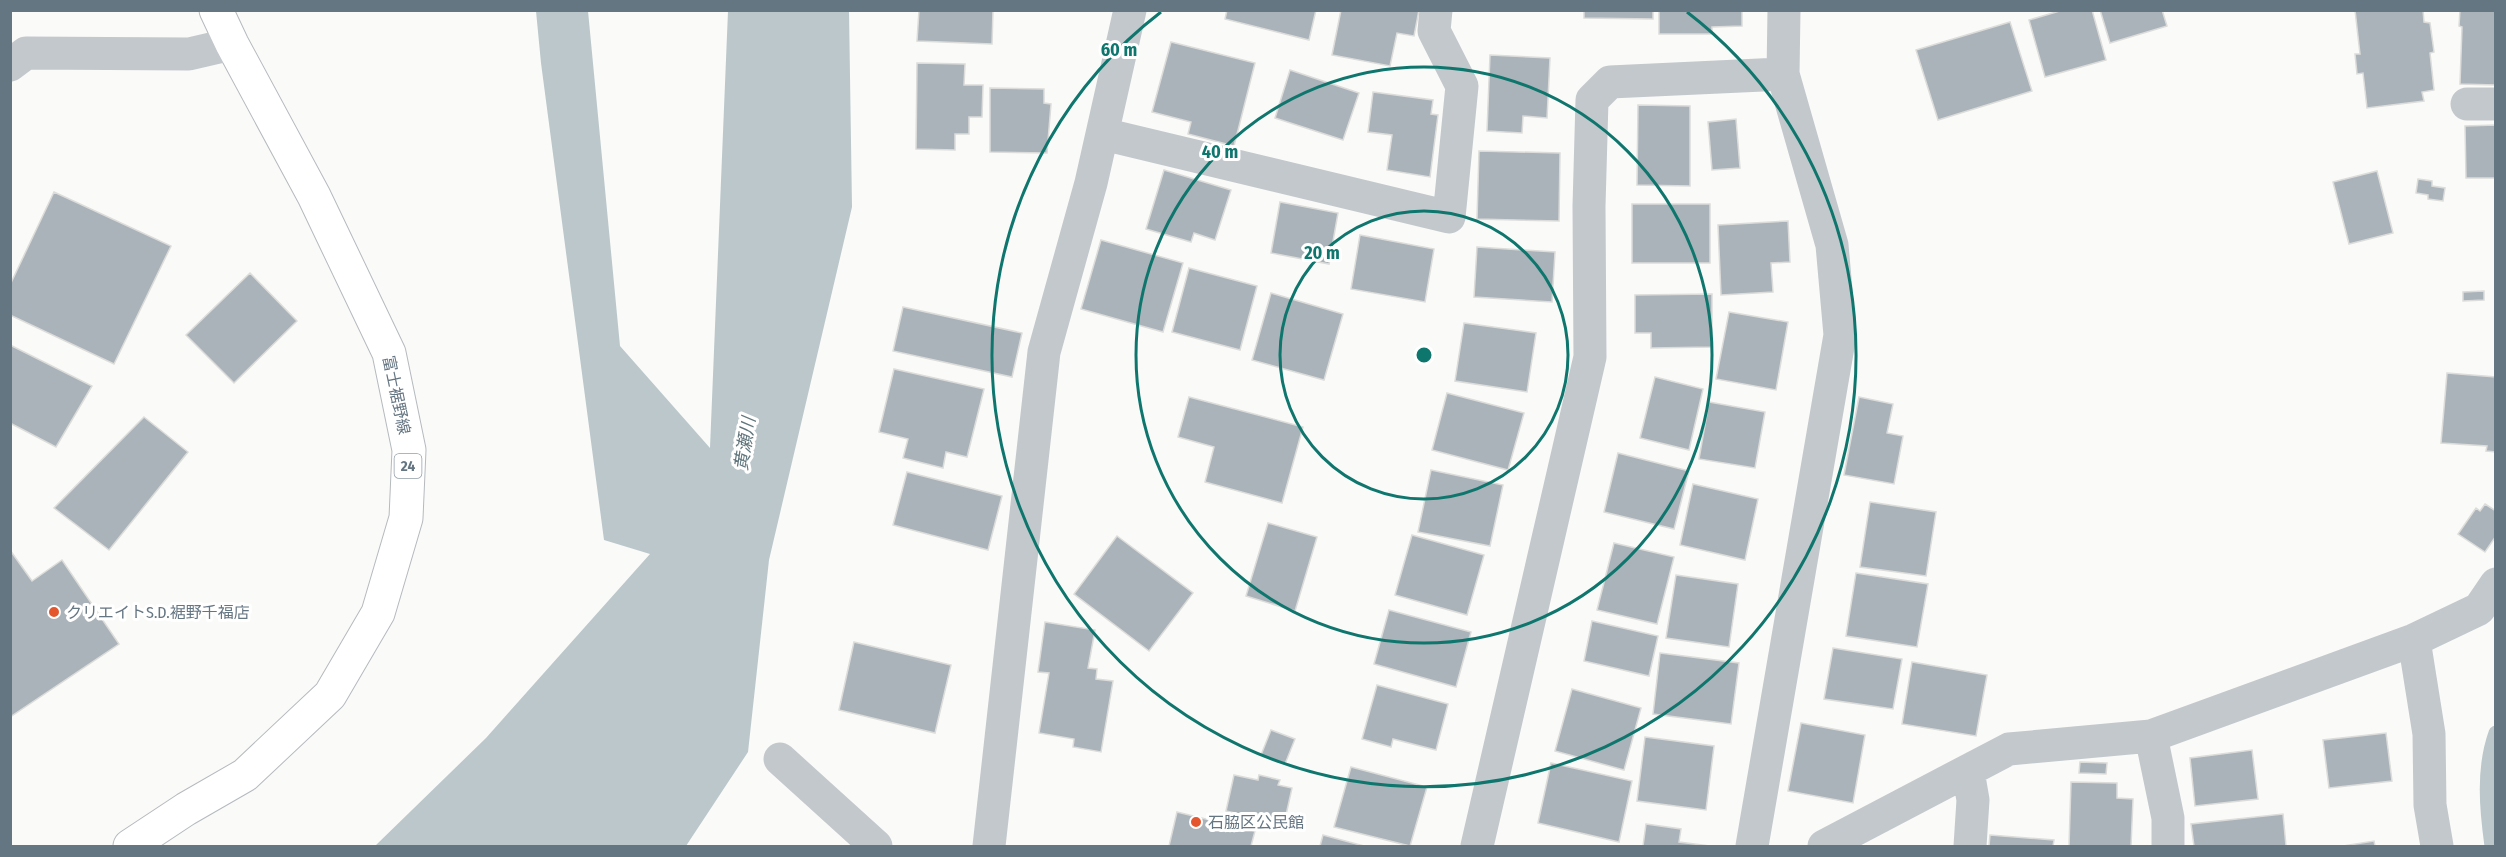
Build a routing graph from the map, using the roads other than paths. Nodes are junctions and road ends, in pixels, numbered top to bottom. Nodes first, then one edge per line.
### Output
1 (216, 10) edge
2 (1130, 10) edge
3 (1436, 10) edge
4 (1784, 10) edge
5 (232, 44) junction
6 (10, 65) edge
7 (1783, 74) junction
8 (1102, 134) junction
9 (2496, 584) edge
10 (2414, 640) junction
11 (2151, 736) junction
12 (780, 759) dead end
13 (1968, 771) junction
14 (130, 846) edge
15 (876, 846) edge
16 (989, 846) edge
17 (1477, 846) edge
18 (1752, 846) edge
19 (1824, 846) edge
20 (1970, 846) edge
21 (2168, 846) edge
22 (2437, 846) edge

1 - 5 main road, 富士裾野線 / 24
2 - 8 street
3 - 8 street
4 - 7 street
5 - 6 street
5 - 14 main road, 富士裾野線 / 24
7 - 17 street
7 - 18 street
8 - 16 street
9 - 10 street
10 - 11 street
10 - 22 street
11 - 13 street
11 - 21 street
12 - 15 street
13 - 19 street
13 - 20 street

